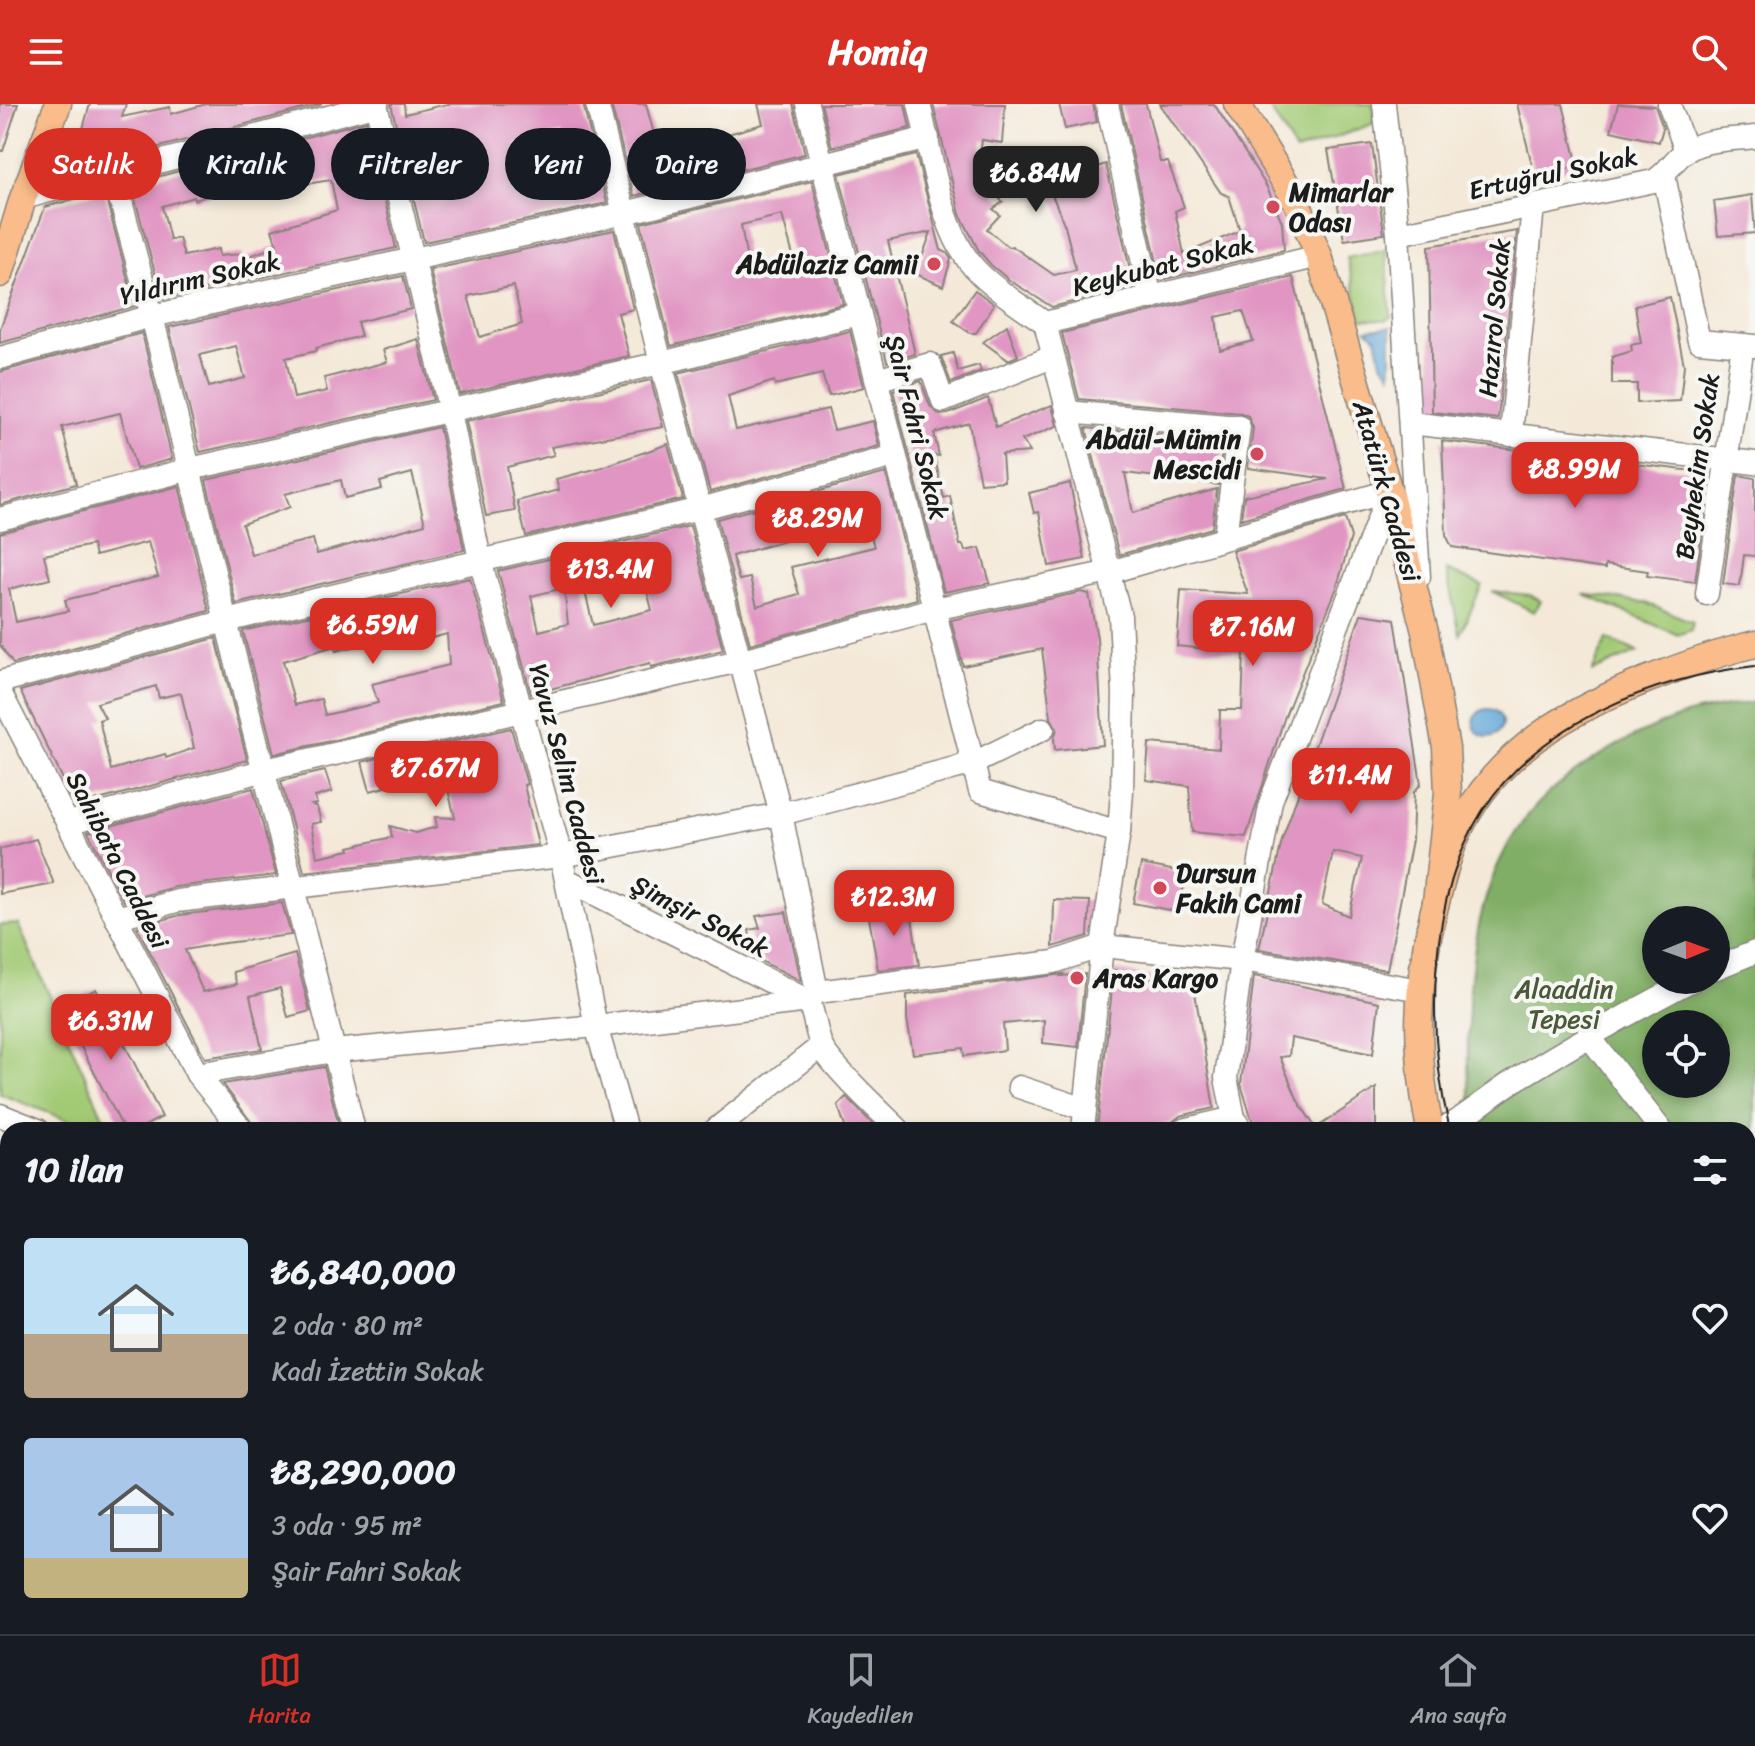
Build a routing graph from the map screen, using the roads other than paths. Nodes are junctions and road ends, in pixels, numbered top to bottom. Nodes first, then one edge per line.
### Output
1 (58, 104) edge
2 (376, 104) edge
3 (597, 104) edge
4 (807, 104) edge
5 (919, 104) edge
6 (1107, 104) edge
7 (1237, 104) edge
8 (1384, 104) edge
9 (1669, 104) edge
10 (1755, 137) edge
11 (928, 138) junction
12 (1686, 151) junction
13 (162, 163) edge
14 (824, 163) junction
15 (1664, 176) junction
16 (23, 198) joint
17 (121, 200) edge
18 (1533, 206) junction
19 (625, 213) junction
20 (1398, 234) junction
21 (1319, 256) junction
22 (413, 258) junction
23 (0, 274) edge
24 (1151, 298) junction
25 (859, 314) junction
26 (152, 316) junction
27 (1045, 323) junction
28 (1749, 346) edge
29 (1052, 357) junction
30 (0, 358) edge
31 (661, 363) junction
32 (877, 380) junction
33 (450, 411) junction
34 (1067, 412) junction
35 (1410, 423) junction
36 (1511, 435) junction
37 (895, 456) junction
38 (1726, 460) junction
39 (1755, 463) edge
40 (190, 469) junction
41 (1389, 491) junction
42 (700, 509) junction
43 (0, 519) edge
44 (1225, 537) junction
45 (480, 560) junction
46 (1110, 572) junction
47 (1707, 594) dead end
48 (934, 609) junction
49 (226, 621) junction
50 (1425, 632) junction
51 (1755, 644) edge
52 (739, 661) junction
53 (0, 682) edge
54 (0, 692) edge
55 (523, 711) junction
56 (1043, 729) dead end
57 (974, 763) junction
58 (265, 770) junction
59 (781, 814) junction
60 (68, 823) junction
61 (1119, 832) junction
62 (561, 856) junction
63 (567, 880) junction
64 (294, 886) junction
65 (1436, 902) junction
66 (116, 918) junction
67 (1102, 946) junction
68 (1755, 952) edge
69 (1242, 960) junction
70 (1730, 962) edge
71 (1421, 990) junction
72 (1666, 994) edge
73 (813, 997) junction
74 (596, 1026) junction
75 (1588, 1035) junction
76 (821, 1046) junction
77 (334, 1051) junction
78 (197, 1074) junction
79 (1019, 1087) dead end
80 (1084, 1120) edge
81 (236, 1122) edge
82 (352, 1122) edge
83 (624, 1122) edge
84 (725, 1122) edge
85 (891, 1122) edge
86 (1237, 1122) edge
87 (1429, 1122) edge
88 (1455, 1122) edge
89 (1655, 1122) edge

1 - 16 main road
2 - 13 street
2 - 22 street, Yavuz Selim Caddesi
3 - 19 street
4 - 14 street, Şair Fahri Sokak
5 - 11 street, Keykubat Sokak
6 - 24 street
7 - 21 main road, Atatürk Caddesi
8 - 20 street
9 - 12 street
10 - 12 street
11 - 14 street, Yıldırım Sokak
11 - 27 street, Keykubat Sokak
12 - 15 street, Ertuğrul Sokak
14 - 19 street, Yıldırım Sokak
14 - 25 street, Şair Fahri Sokak
15 - 18 street, Ertuğrul Sokak
15 - 28 street
16 - 23 main road
17 - 26 street
18 - 20 street, Ertuğrul Sokak
18 - 36 street, Hazırol Sokak
19 - 22 street, Yıldırım Sokak
19 - 31 street
20 - 35 street
21 - 24 street, Keykubat Sokak
21 - 41 main road, Atatürk Caddesi
22 - 26 street, Yıldırım Sokak
22 - 33 street, Yavuz Selim Caddesi
24 - 27 street, Keykubat Sokak
25 - 31 street
25 - 32 street, Şair Fahri Sokak
26 - 30 street, Yıldırım Sokak
26 - 40 street
27 - 29 street
28 - 38 street, Beyhekim Sokak
29 - 32 street
29 - 34 street
31 - 33 street
31 - 42 street
32 - 37 street, Şair Fahri Sokak
33 - 40 street
33 - 45 street, Yavuz Selim Caddesi
34 - 44 street
34 - 46 street
35 - 36 street
35 - 50 street
36 - 38 street
37 - 42 street
37 - 48 street, Şair Fahri Sokak
38 - 39 street
38 - 47 street, Beyhekim Sokak
40 - 43 street
40 - 49 street
41 - 44 street
41 - 50 main road, Atatürk Caddesi
41 - 69 street
42 - 45 street
42 - 52 street
44 - 46 street
45 - 49 street
45 - 55 street, Yavuz Selim Caddesi
46 - 48 street
46 - 61 street
48 - 52 street
48 - 57 street, Şair Fahri Sokak
49 - 53 street
49 - 58 street
50 - 65 main road, Atatürk Caddesi
51 - 65 main road
52 - 55 street
52 - 59 street
54 - 60 street, Sahibata Caddesi
55 - 58 street
55 - 62 street, Yavuz Selim Caddesi
56 - 57 street
57 - 59 street
57 - 61 street, Şair Fahri Sokak
58 - 60 street
58 - 64 street
59 - 62 street
59 - 73 street
60 - 66 street, Sahibata Caddesi
61 - 67 street
62 - 63 street, Yavuz Selim Caddesi
62 - 64 street
63 - 73 street, Şimşir Sokak
63 - 74 street, Yavuz Selim Caddesi
64 - 66 street
64 - 77 street
65 - 71 main road
66 - 78 street, Sahibata Caddesi
67 - 69 street
67 - 73 street
67 - 80 street
68 - 70 street
69 - 71 street
69 - 86 street
71 - 87 main road
72 - 75 street
73 - 74 street
73 - 76 street
74 - 77 street
74 - 83 street, Yavuz Selim Caddesi
75 - 88 street
75 - 89 street
76 - 84 street
76 - 85 street
77 - 78 street
77 - 82 street
78 - 81 street, Sahibata Caddesi
79 - 80 street

